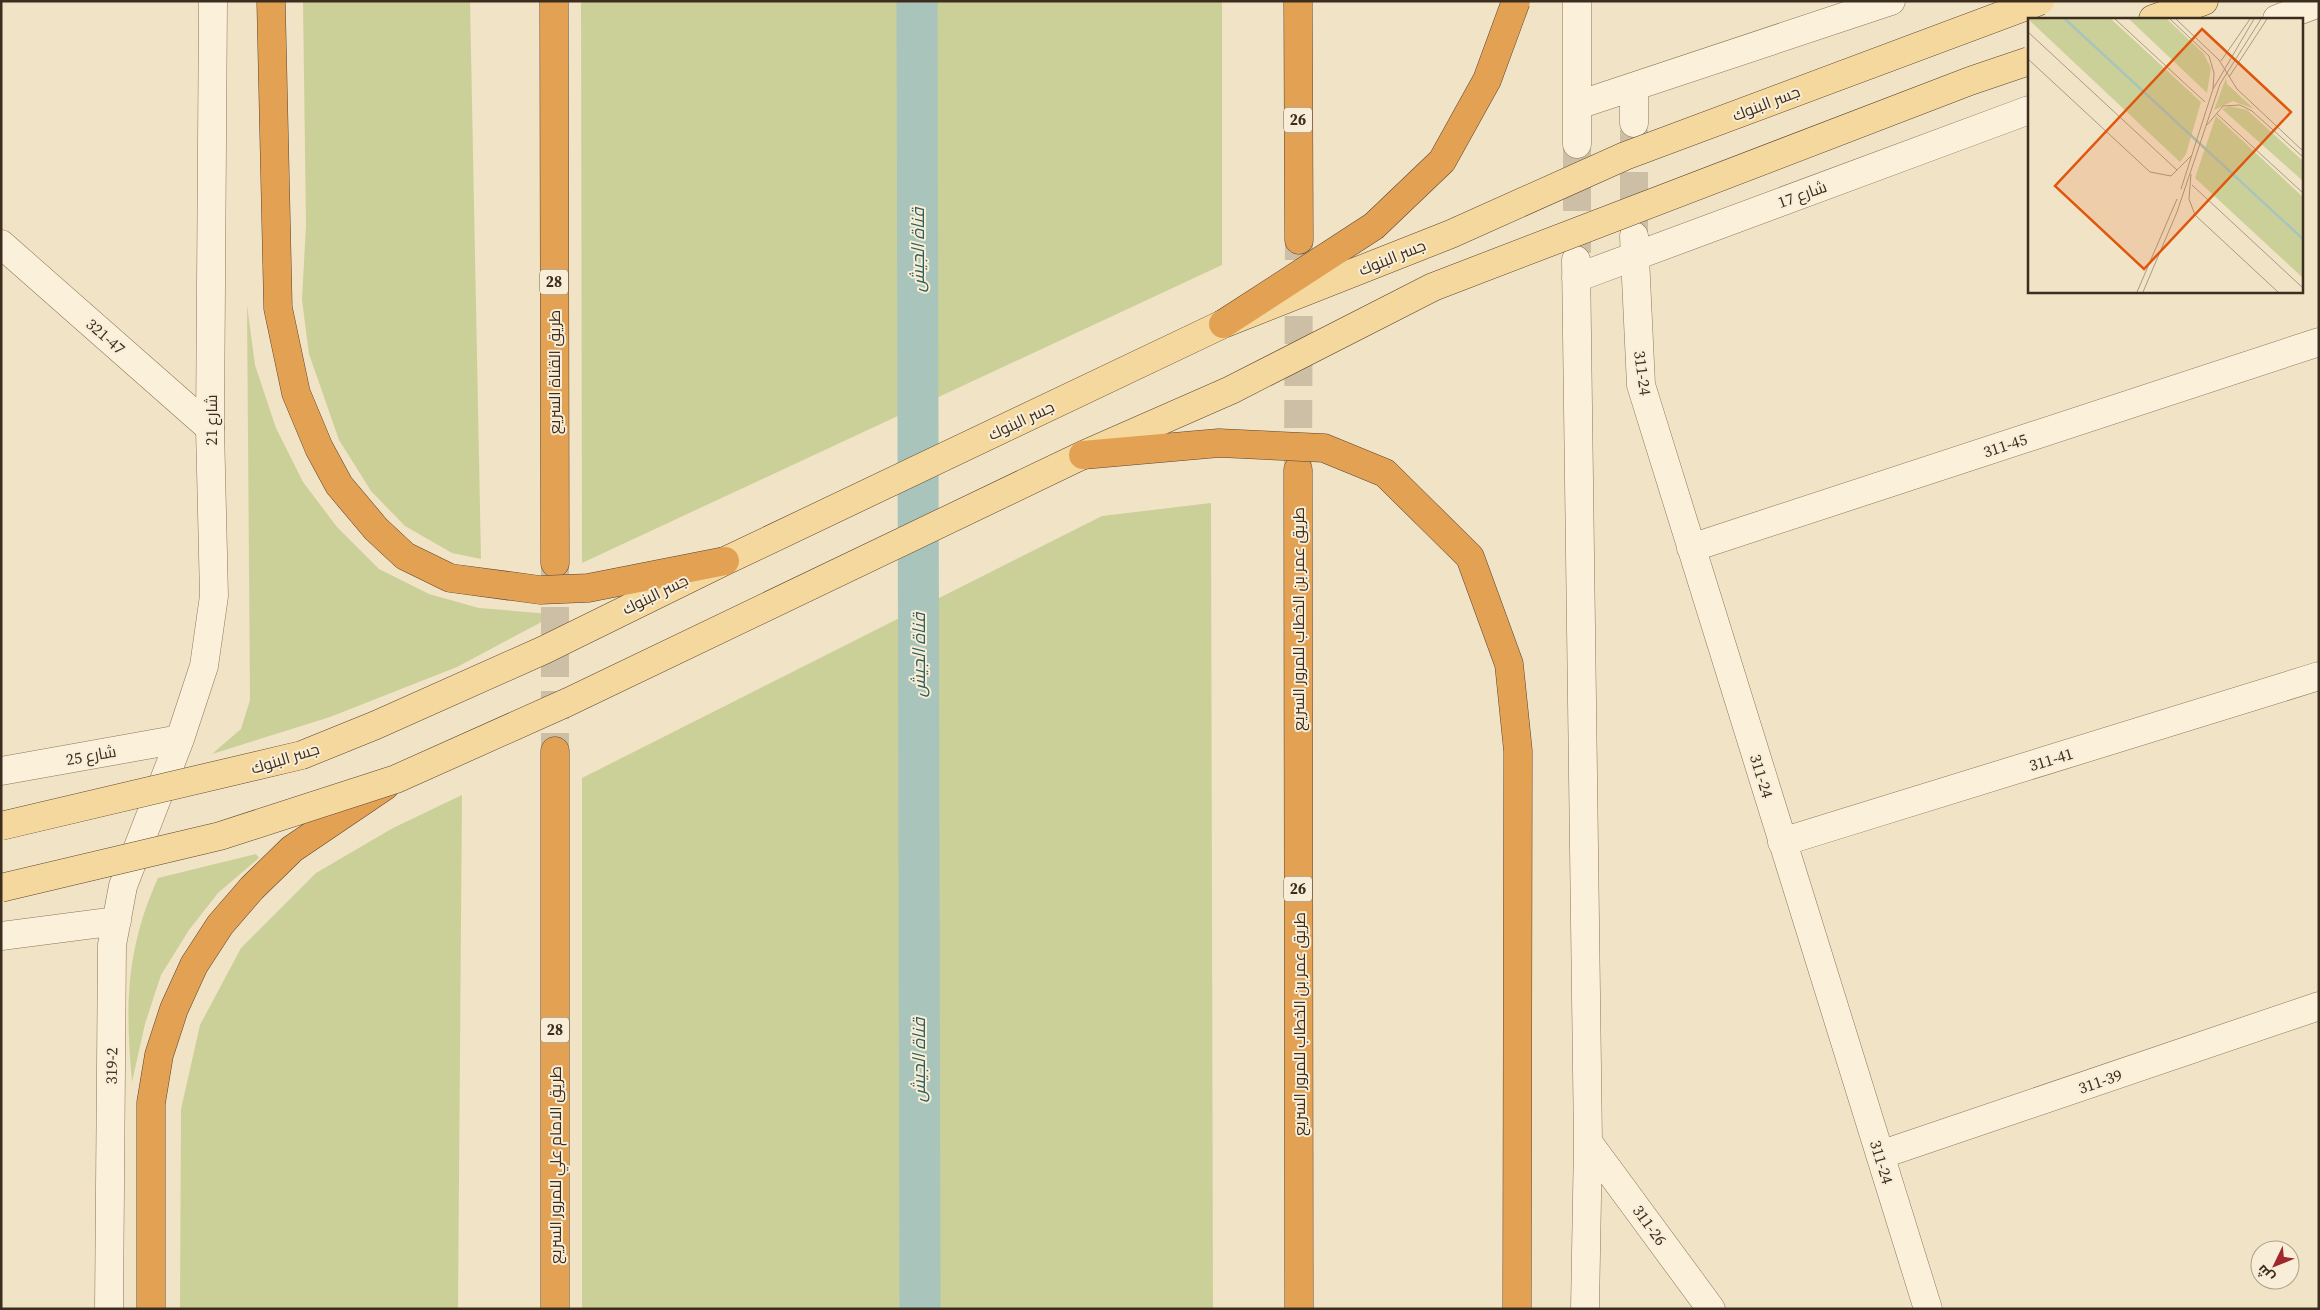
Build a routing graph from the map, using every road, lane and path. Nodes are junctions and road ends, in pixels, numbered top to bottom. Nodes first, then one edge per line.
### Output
1 (213, 1) edge
2 (271, 1) edge
3 (554, 1) edge
4 (1298, 1) edge
5 (1516, 1) edge
6 (1577, 1) edge
7 (1891, 1) edge
8 (2040, 1) edge
9 (2204, 1) edge
10 (2319, 3) edge
11 (2156, 18) edge
12 (2280, 18) edge
13 (2028, 61) edge
14 (1634, 86) junction
15 (1578, 105) junction
16 (2028, 110) edge
17 (1634, 123) tunnel mouth
18 (1578, 144) tunnel mouth
19 (1298, 240) tunnel mouth
20 (1, 244) edge
21 (1634, 246) junction
22 (1223, 324) junction
23 (2319, 342) edge
24 (210, 428) junction
25 (1083, 455) junction
26 (1298, 470) tunnel mouth
27 (1692, 548) junction
28 (725, 561) junction
29 (555, 563) tunnel mouth
30 (2319, 676) edge
31 (180, 739) junction
32 (555, 751) tunnel mouth
33 (1, 771) edge
34 (396, 779) junction
35 (1, 826) edge
36 (145, 828) joint
37 (1782, 842) junction
38 (1, 888) edge
39 (116, 921) junction
40 (1, 936) edge
41 (2319, 1006) edge
42 (1588, 1142) junction
43 (1880, 1155) junction
44 (1299, 1302) edge
45 (109, 1309) edge
46 (151, 1309) edge
47 (555, 1309) edge
48 (1517, 1309) edge
49 (1585, 1309) edge
50 (1712, 1309) edge
51 (1928, 1309) edge

1 - 24 street, شارع 21
2 - 28 highway, bridge
3 - 29 highway, طريق القناة السريع / 28
4 - 19 highway, 26
5 - 22 highway, bridge
6 - 15 street
7 - 14 street
8 - 22 main road, جسر البنوك, bridge
9 - 11 main road
10 - 12 street
13 - 25 main road, bridge
14 - 15 street
14 - 17 street
15 - 18 street
16 - 21 street, شارع 17
20 - 24 street, 321-47
21 - 27 street, 311-24
21 - 42 street, شارع 17
22 - 28 main road, جسر البنوك, bridge
23 - 27 street, 311-45
24 - 31 street, شارع 21
25 - 34 main road, bridge
25 - 48 highway, bridge
26 - 44 highway, طريق عمر بن الخطاب للمرور السريع / 26
27 - 37 street, 311-24
28 - 35 main road, جسر البنوك, bridge
30 - 37 street, 311-41
31 - 33 street, شارع 25
31 - 36 street, شارع 21
32 - 47 highway, طريق الامام علي للمرور السريع / 28
34 - 38 main road, bridge
34 - 46 highway, bridge
36 - 39 street, 319-2
37 - 43 street, 311-24
39 - 40 street
39 - 45 street, 319-2
41 - 43 street, 311-39
42 - 49 street
42 - 50 street, 311-26
43 - 51 street, 311-24

